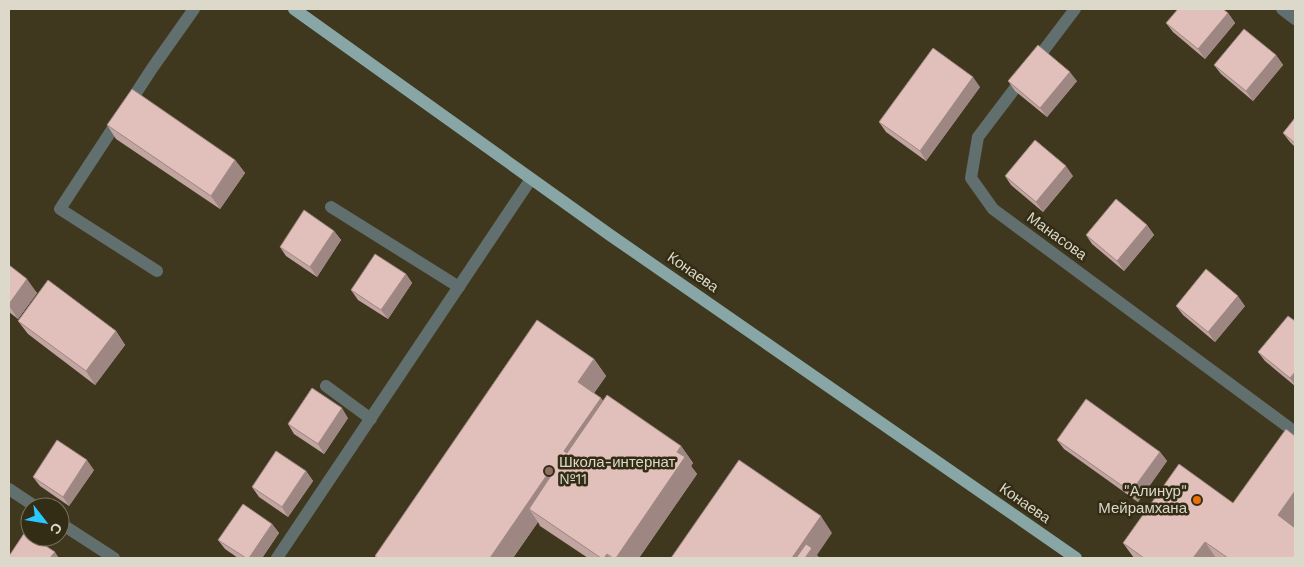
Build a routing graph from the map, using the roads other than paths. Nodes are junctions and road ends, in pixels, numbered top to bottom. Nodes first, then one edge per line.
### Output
1 (194, 9) edge
2 (294, 9) edge
3 (1075, 9) edge
4 (1282, 9) edge
5 (1295, 19) edge
6 (531, 179) junction
7 (331, 207) dead end
8 (157, 271) dead end
9 (459, 287) junction
10 (326, 386) dead end
11 (371, 419) junction
12 (1295, 432) edge
13 (9, 489) edge
14 (21, 497) edge
15 (70, 529) edge
16 (114, 558) edge
17 (278, 558) edge
18 (1076, 558) edge

1 - 8 street
2 - 6 main road, Конаева
3 - 12 street, Манасова
4 - 5 street
6 - 9 street
6 - 18 main road, Конаева
7 - 9 street
9 - 11 street
10 - 11 street
11 - 17 street
13 - 14 street
15 - 16 street

